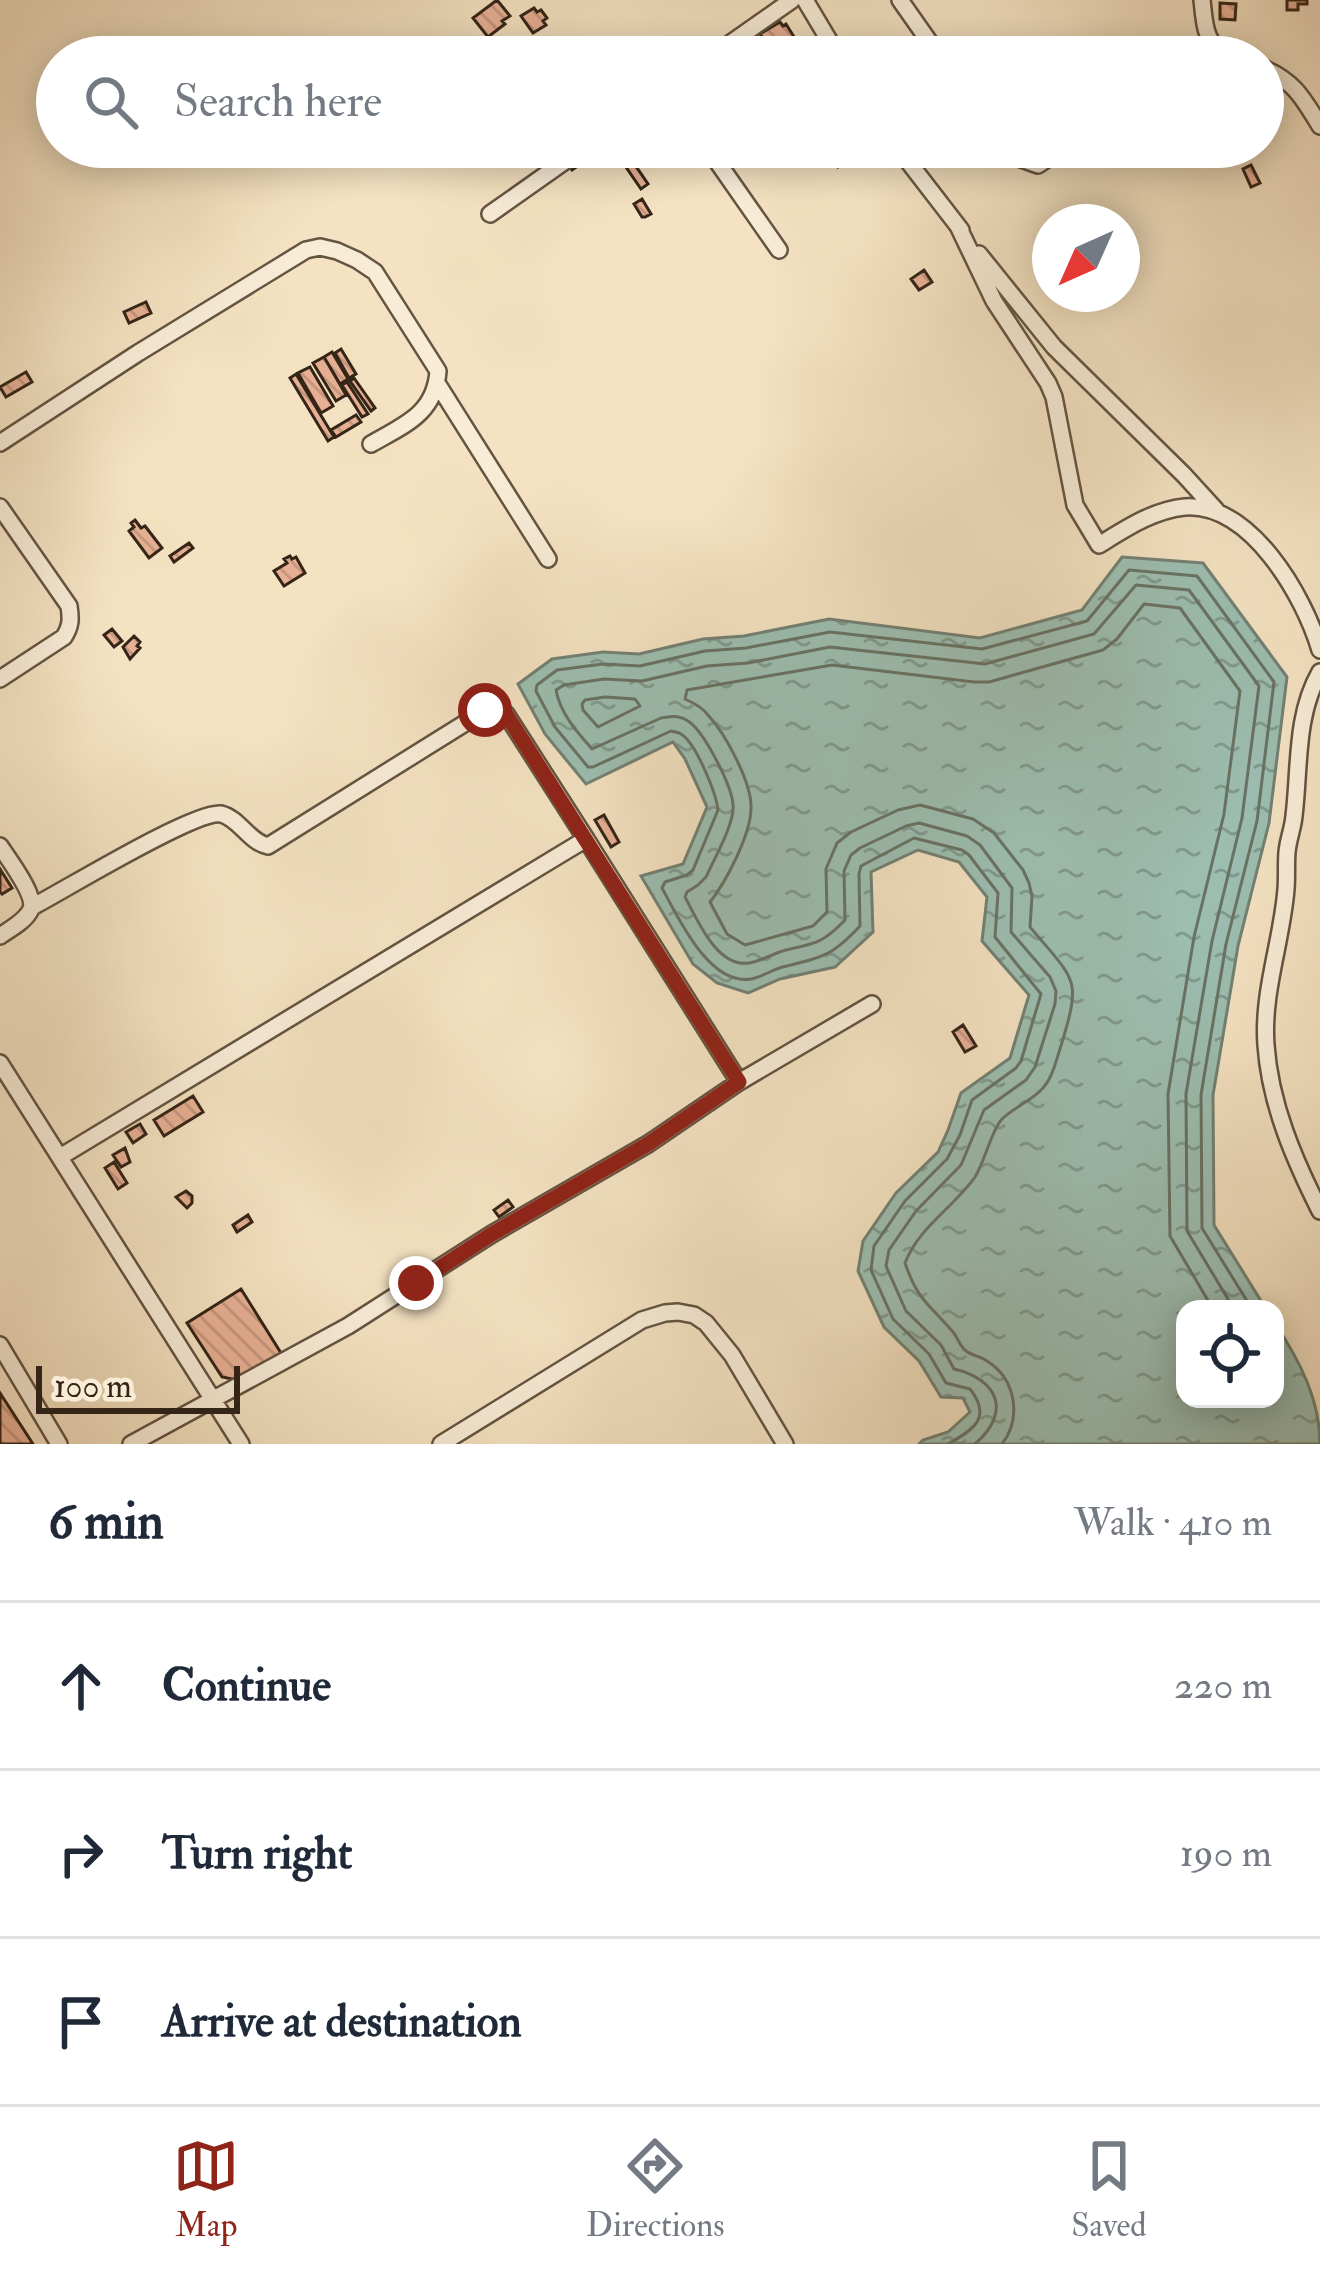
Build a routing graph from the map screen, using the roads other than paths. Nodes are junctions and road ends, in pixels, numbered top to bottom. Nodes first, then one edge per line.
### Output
1 (792, 0) edge
2 (805, 0) edge
3 (900, 0) edge
4 (1202, 0) edge
5 (741, 36) edge
6 (826, 36) edge
7 (925, 36) edge
8 (1209, 36) edge
9 (1284, 78) edge
10 (1320, 126) edge
11 (555, 168) edge
12 (722, 168) edge
13 (913, 168) edge
14 (490, 214) dead end
15 (958, 226) junction
16 (779, 250) dead end
17 (437, 383) junction
18 (0, 443) edge
19 (371, 444) dead end
20 (0, 507) edge
21 (1216, 510) junction
22 (548, 560) dead end
23 (1320, 650) edge
24 (1320, 672) edge
25 (0, 679) edge
26 (586, 839) junction
27 (0, 846) edge
28 (32, 907) junction
29 (0, 936) edge
30 (872, 1004) dead end
31 (0, 1063) edge
32 (739, 1082) junction
33 (60, 1157) junction
34 (1320, 1211) edge
35 (0, 1346) edge
36 (214, 1400) junction
37 (59, 1444) edge
38 (131, 1444) edge
39 (241, 1444) edge
40 (441, 1444) edge
41 (785, 1444) edge

1 - 5 street
2 - 6 street
3 - 7 street
4 - 8 street
9 - 10 street
11 - 14 street
12 - 16 street
13 - 15 street
15 - 21 street
15 - 21 street
17 - 18 street
17 - 19 street
17 - 22 street
20 - 25 street
21 - 23 street
24 - 34 street
26 - 28 street
26 - 32 street
26 - 33 street
27 - 28 street
28 - 29 street
30 - 32 street
31 - 33 street
32 - 36 street
33 - 36 street
35 - 37 street
36 - 38 street
36 - 39 street
40 - 41 street

